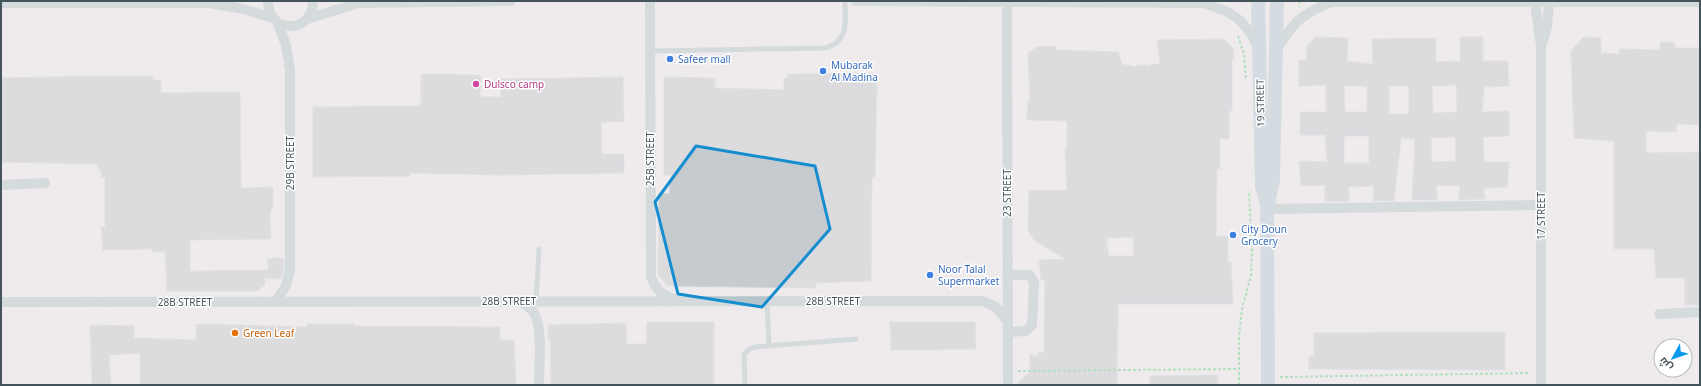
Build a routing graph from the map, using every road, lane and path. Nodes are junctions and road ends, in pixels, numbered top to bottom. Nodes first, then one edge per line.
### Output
1 (268, 1) edge
2 (313, 1) edge
3 (511, 1) edge
4 (650, 1) edge
5 (845, 1) edge
6 (856, 1) edge
7 (1258, 1) edge
8 (1277, 1) edge
9 (213, 2) edge
10 (356, 2) edge
11 (411, 2) edge
12 (1007, 2) edge
13 (1106, 2) edge
14 (1206, 2) edge
15 (1329, 2) edge
16 (1700, 2) edge
17 (1, 3) edge
18 (1535, 3) junction
19 (1549, 3) junction
20 (1232, 14) junction
21 (307, 19) junction
22 (275, 20) junction
23 (1541, 46) junction
24 (1259, 48) junction
25 (1276, 50) junction
26 (650, 51) junction
27 (1246, 85) dead end
28 (45, 183) dead end
29 (1, 185) edge
30 (1249, 191) dead end
31 (1541, 206) junction
32 (1267, 207) junction
33 (539, 249) dead end
34 (1008, 275) junction
35 (679, 300) junction
36 (767, 300) junction
37 (519, 301) junction
38 (536, 301) junction
39 (1, 302) edge
40 (275, 302) junction
41 (1700, 312) edge
42 (1659, 314) dead end
43 (1008, 322) junction
44 (1008, 332) junction
45 (856, 339) dead end
46 (769, 344) junction
47 (1239, 369) junction
48 (1008, 371) junction
49 (1541, 373) junction
50 (1268, 381) edge
51 (539, 385) edge
52 (745, 385) edge
53 (1008, 385) edge
54 (1239, 385) edge
55 (1541, 385) edge

1 - 22 street, 29B STREET
2 - 21 street
3 - 11 street
4 - 26 street, 25B STREET
5 - 26 lane
6 - 12 street
7 - 24 street, 19 STREET
8 - 25 street, 19 STREET
9 - 17 street
9 - 22 street
10 - 11 street
10 - 21 street
12 - 13 street
12 - 34 street, 23 STREET
13 - 14 street
14 - 20 street
15 - 18 street
15 - 25 street
16 - 19 street
18 - 19 street
18 - 23 street, 17 STREET
19 - 23 street, 17 STREET
20 - 24 street
20 - 27 path
21 - 22 street
22 - 40 street, 29B STREET
23 - 31 street, 17 STREET
24 - 32 street, 19 STREET
25 - 32 street, 19 STREET
26 - 35 street, 25B STREET
28 - 29 street
30 - 47 path
31 - 32 street
31 - 49 street, 17 STREET
32 - 50 street, 19 STREET
33 - 38 lane
34 - 43 street, 23 STREET
34 - 44 street
35 - 36 street, 28B STREET
35 - 38 street, 28B STREET
36 - 43 street, 28B STREET
36 - 46 lane
37 - 38 street, 28B STREET
37 - 40 street, 28B STREET
37 - 51 street
39 - 40 street, 28B STREET
41 - 42 street
43 - 44 street, 23 STREET
44 - 48 street, 23 STREET
45 - 46 lane
46 - 52 lane
47 - 48 path
47 - 54 path
48 - 53 street, 23 STREET
49 - 50 path
49 - 55 street, 17 STREET

